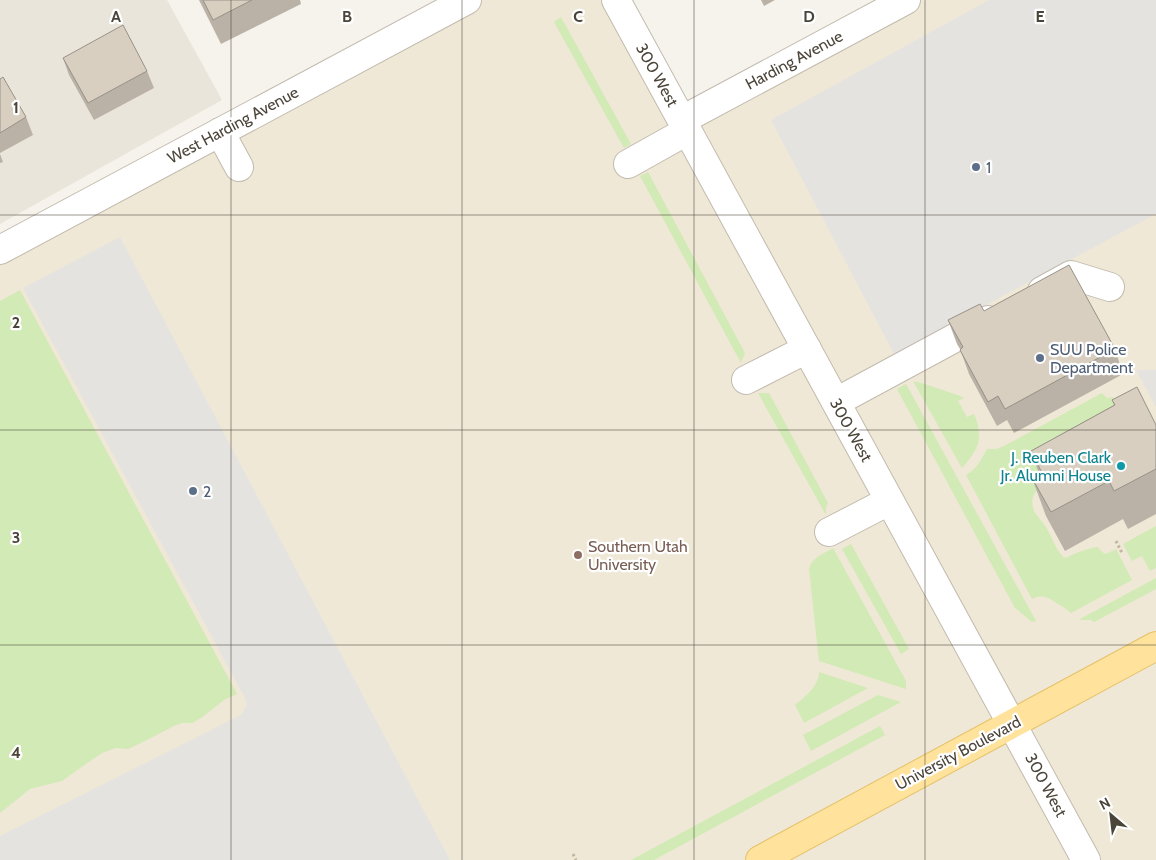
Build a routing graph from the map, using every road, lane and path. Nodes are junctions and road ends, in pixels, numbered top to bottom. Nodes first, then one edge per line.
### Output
1 (467, 0) edge
2 (616, 0) edge
3 (906, 0) edge
4 (684, 126) junction
5 (220, 132) junction
6 (628, 164) dead end
7 (239, 167) dead end
8 (0, 250) edge
9 (1110, 287) dead end
10 (807, 349) junction
11 (746, 380) dead end
12 (836, 402) junction
13 (889, 501) junction
14 (830, 532) dead end
15 (1116, 541) dead end
16 (1122, 553) dead end
17 (1156, 646) edge
18 (1012, 724) junction
19 (573, 854) dead end
20 (576, 860) edge
21 (760, 860) edge
22 (1086, 860) edge

1 - 5 street, West Harding Avenue
2 - 4 street, 300 West
3 - 4 street, Harding Avenue
4 - 6 street, Harding Avenue
4 - 10 street, 300 West
5 - 7 street
5 - 8 street, West Harding Avenue
9 - 12 street
10 - 11 street
10 - 12 street, 300 West
12 - 13 street, 300 West
13 - 14 street
13 - 18 street, 300 West
15 - 16 path
17 - 18 main road, University Boulevard
18 - 21 main road, University Boulevard
18 - 22 street, 300 West
19 - 20 path

